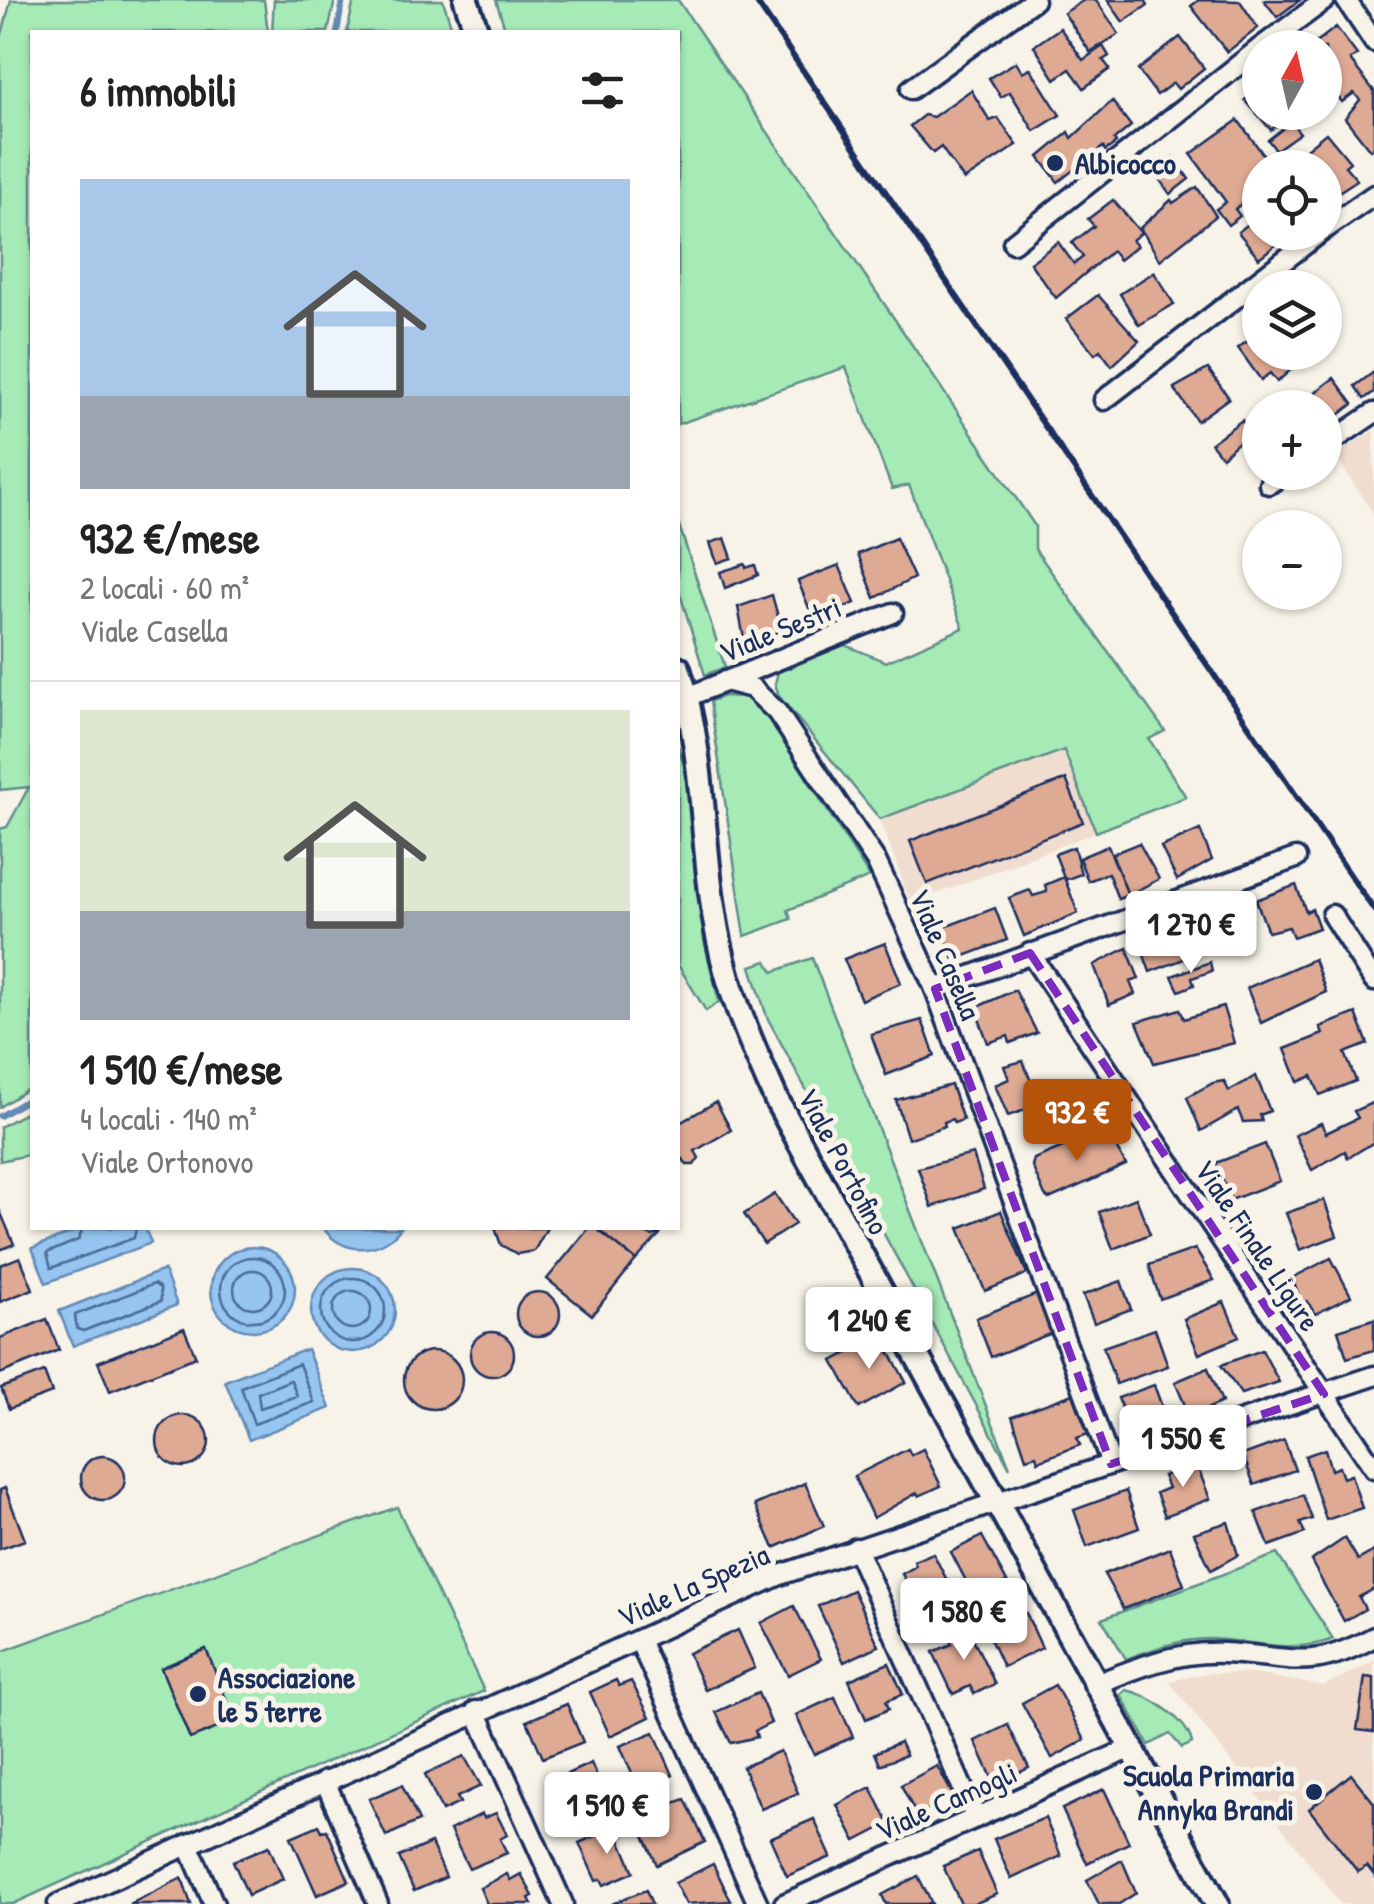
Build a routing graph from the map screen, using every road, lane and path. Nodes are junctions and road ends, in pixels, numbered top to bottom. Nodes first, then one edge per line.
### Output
1 (466, 0) edge
2 (1034, 0) edge
3 (1325, 0) edge
4 (1346, 0) edge
5 (475, 30) edge
6 (1284, 30) edge
7 (1374, 42) edge
8 (1242, 62) edge
9 (911, 89) dead end
10 (1374, 195) edge
11 (1342, 218) edge
12 (1013, 243) dead end
13 (1298, 250) edge
14 (1104, 400) dead end
15 (1374, 413) edge
16 (1342, 435) edge
17 (893, 613) dead end
18 (680, 674) edge
19 (725, 681) junction
20 (687, 696) junction
21 (1296, 858) dead end
22 (1332, 915) dead end
23 (1030, 953) junction
24 (1374, 981) edge
25 (935, 989) junction
26 (1374, 1376) edge
27 (1324, 1394) junction
28 (1112, 1464) junction
29 (1374, 1468) edge
30 (994, 1502) junction
31 (856, 1548) junction
32 (1374, 1636) edge
33 (638, 1640) junction
34 (1094, 1685) junction
35 (476, 1712) junction
36 (1129, 1748) junction
37 (325, 1781) junction
38 (976, 1818) junction
39 (188, 1844) junction
40 (58, 1904) edge
41 (214, 1904) edge
42 (378, 1904) edge
43 (563, 1904) edge
44 (758, 1904) edge
45 (784, 1904) edge
46 (1216, 1904) edge

1 - 5 street
2 - 9 street
3 - 6 street
4 - 7 street
8 - 12 street
10 - 11 street
13 - 14 street
15 - 16 street
17 - 19 street, Viale Sestri
18 - 20 street, Viale Portofino
19 - 20 street, Viale Sestri
19 - 25 street, Viale Casella
20 - 30 street, Viale Portofino
21 - 23 street
22 - 24 street
23 - 25 street
23 - 27 street, Viale Finale Ligure
25 - 28 street, Viale Casella
26 - 27 street, Viale La Spezia
27 - 28 street, Viale La Spezia
27 - 29 street, Viale Finale Ligure
28 - 30 street, Viale La Spezia
30 - 31 street, Viale La Spezia
30 - 34 street, Viale Portofino
31 - 33 street, Viale La Spezia
31 - 38 street
32 - 34 street
33 - 35 street, Viale La Spezia
33 - 44 street
34 - 36 street, Viale Portofino
35 - 37 street, Viale La Spezia
35 - 43 street
36 - 38 street, Viale Camogli
36 - 46 street, Viale Portofino
37 - 39 street, Viale La Spezia
37 - 42 street
38 - 45 street, Viale Camogli
39 - 40 street, Viale La Spezia
39 - 41 street

